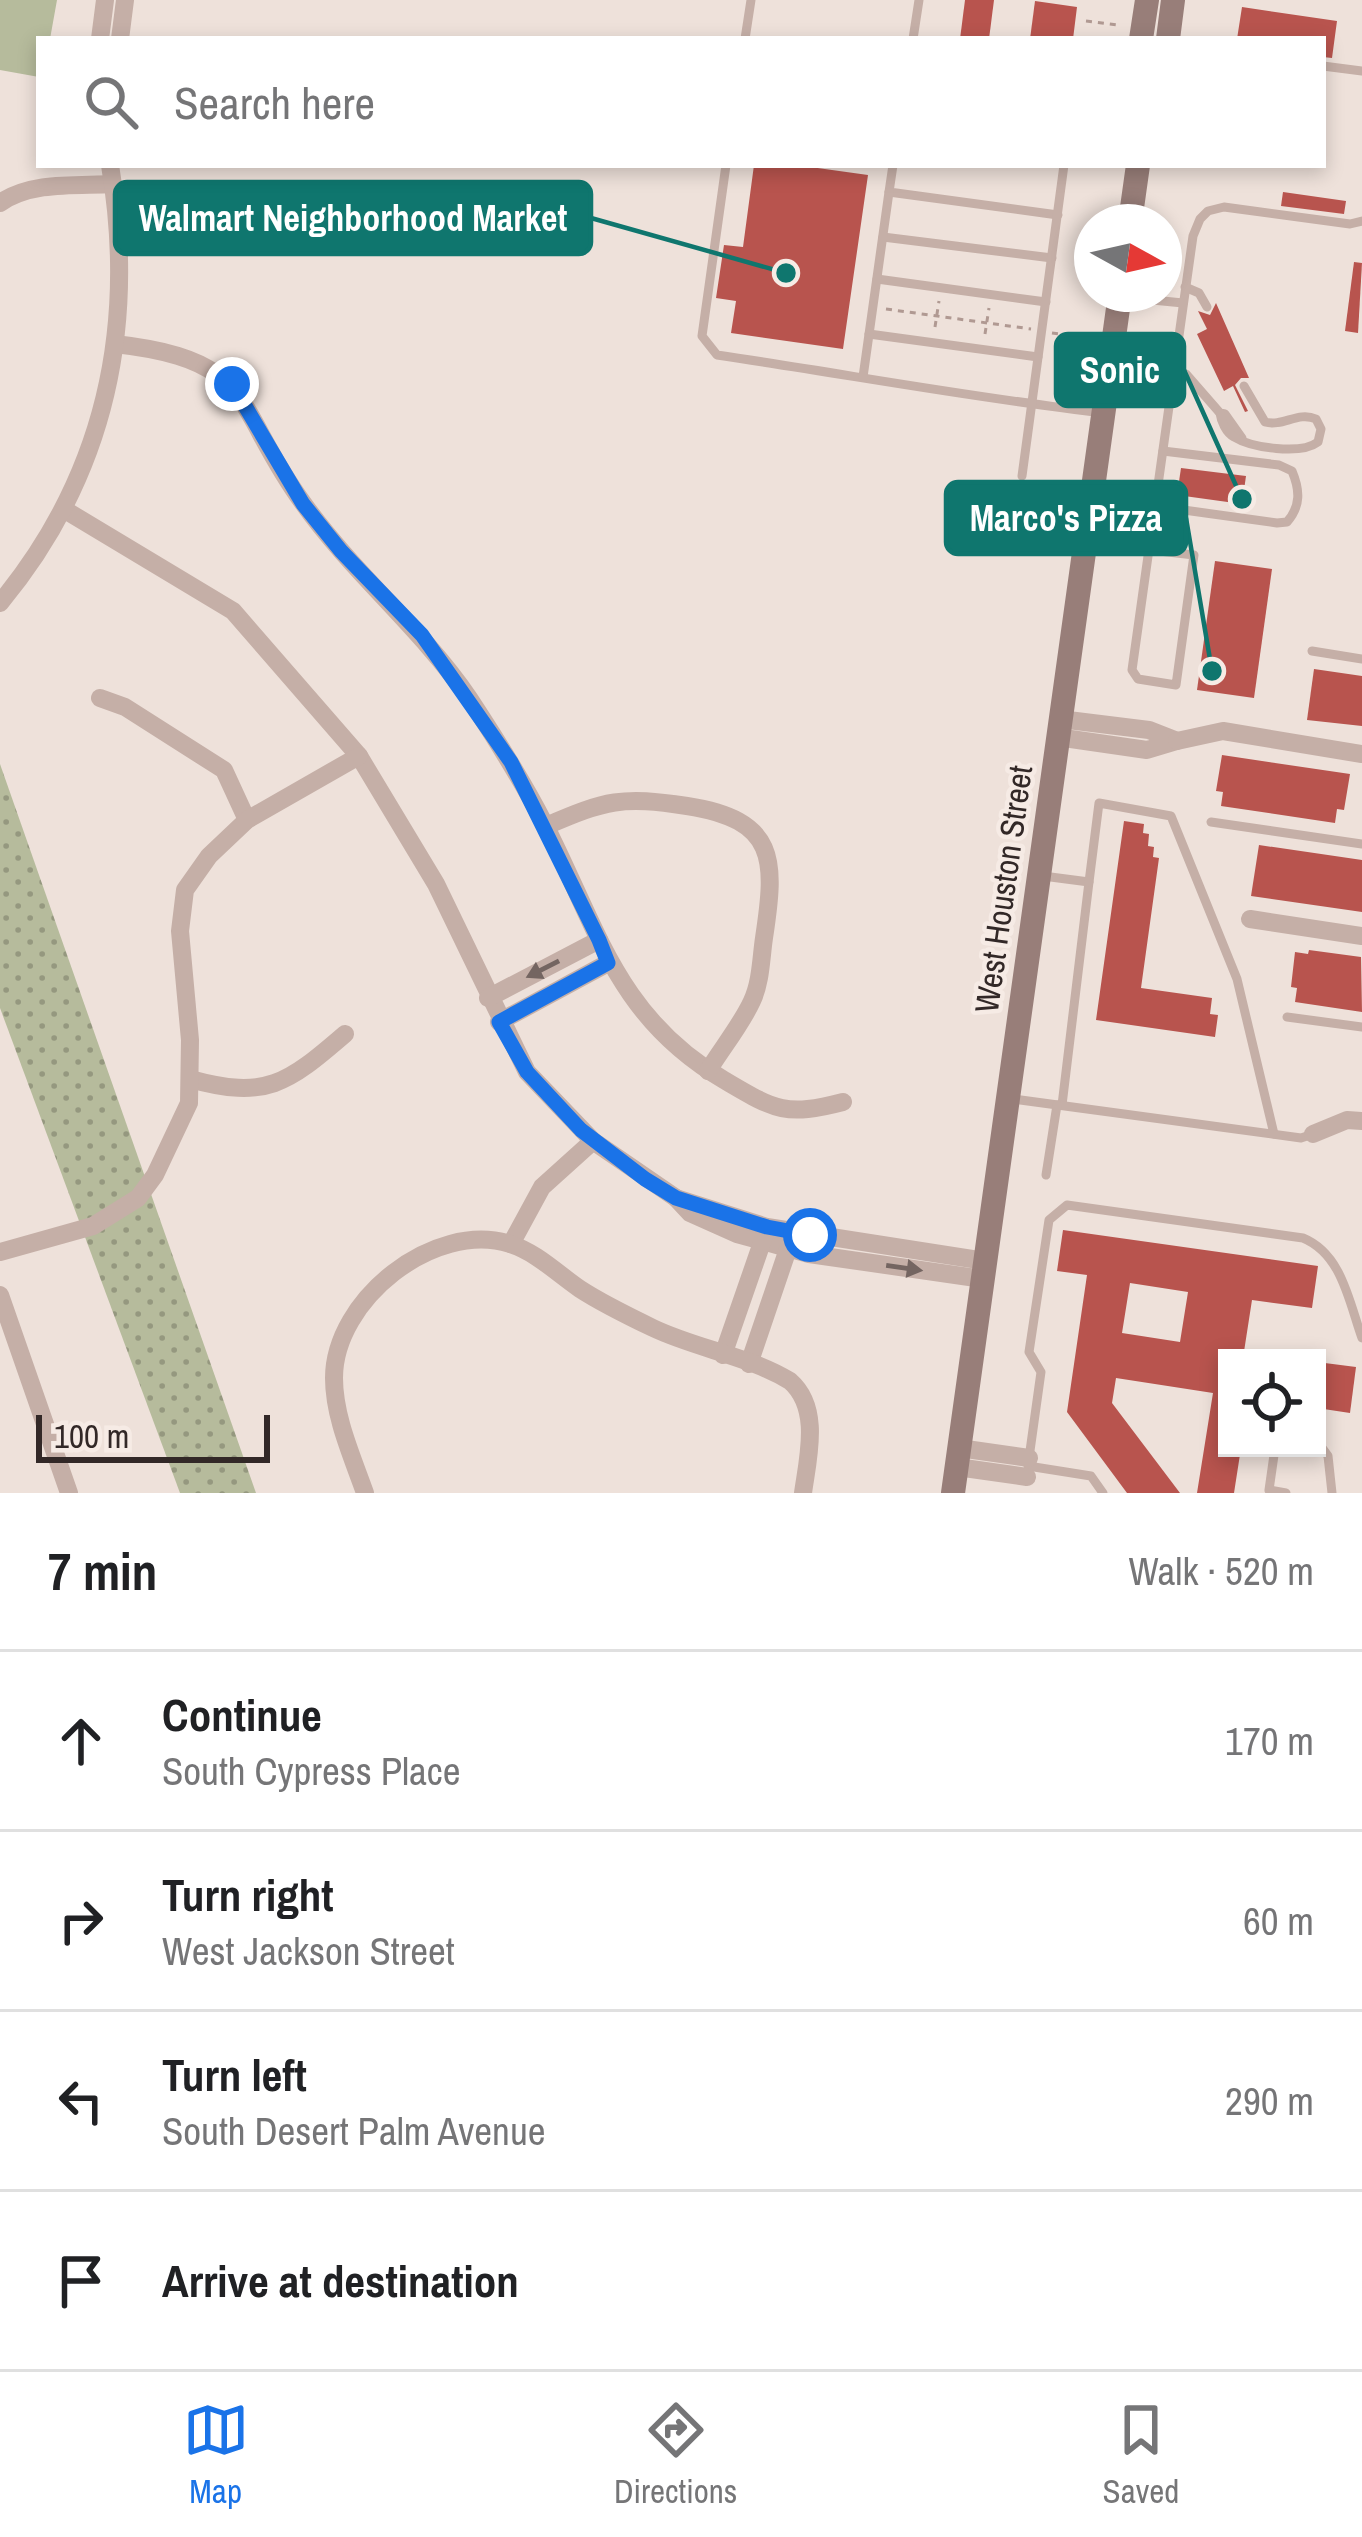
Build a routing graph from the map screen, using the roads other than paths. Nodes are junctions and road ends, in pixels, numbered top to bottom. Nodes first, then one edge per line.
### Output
1 (105, 0) edge
2 (125, 0) edge
3 (751, 0) edge
4 (919, 0) edge
5 (1147, 0) edge
6 (1173, 0) edge
7 (100, 36) edge
8 (120, 36) edge
9 (746, 36) edge
10 (913, 36) edge
11 (1141, 36) edge
12 (1168, 36) edge
13 (1326, 66) edge
14 (1362, 71) edge
15 (726, 168) edge
16 (893, 168) edge
17 (1064, 168) edge
18 (1138, 168) edge
19 (113, 171) edge
20 (889, 192) junction
21 (0, 203) edge
22 (1133, 204) edge
23 (1058, 215) junction
24 (1362, 221) edge
25 (883, 237) junction
26 (1052, 258) junction
27 (877, 279) junction
28 (1185, 287) junction
29 (1046, 302) junction
30 (1183, 303) joint
31 (1207, 307) dead end
32 (1118, 312) edge
33 (869, 334) junction
34 (115, 348) junction
35 (1038, 357) junction
36 (1174, 371) junction
37 (863, 376) junction
38 (1244, 386) dead end
39 (1031, 404) junction
40 (1104, 413) junction
41 (1163, 451) junction
42 (1022, 476) dead end
43 (1155, 506) junction
44 (64, 510) junction
45 (1085, 543) junction
46 (1149, 549) junction
47 (0, 603) edge
48 (1312, 651) dead end
49 (1362, 658) edge
50 (100, 698) dead end
51 (1059, 728) junction
52 (1362, 754) edge
53 (359, 755) junction
54 (247, 820) junction
55 (1211, 823) dead end
56 (546, 826) junction
57 (1362, 844) edge
58 (1038, 876) junction
59 (1089, 882) junction
60 (1250, 919) dead end
61 (1362, 936) edge
62 (599, 940) junction
63 (608, 963) junction
64 (488, 998) junction
65 (1287, 1017) dead end
66 (499, 1022) junction
67 (1362, 1027) edge
68 (345, 1034) dead end
69 (708, 1071) junction
70 (190, 1079) junction
71 (1007, 1098) junction
72 (843, 1102) dead end
73 (1059, 1105) junction
74 (1362, 1121) edge
75 (1274, 1134) junction
76 (1313, 1134) joint
77 (587, 1135) junction
78 (1046, 1175) dead end
79 (765, 1235) junction
80 (511, 1244) junction
81 (788, 1249) junction
82 (0, 1252) edge
83 (984, 1270) junction
84 (752, 1278) junction
85 (777, 1286) junction
86 (0, 1295) edge
87 (1362, 1338) edge
88 (722, 1355) junction
89 (749, 1364) junction
90 (1326, 1453) edge
91 (958, 1457) junction
92 (1274, 1457) edge
93 (1027, 1473) edge
94 (69, 1493) edge
95 (365, 1493) edge
96 (803, 1493) edge
97 (953, 1493) edge
98 (1103, 1493) edge
99 (1286, 1493) edge
100 (1332, 1493) edge

1 - 7 street
2 - 8 street
3 - 9 lane
4 - 10 lane
5 - 11 main road
6 - 12 main road
13 - 14 lane
15 - 37 lane
16 - 20 lane
17 - 23 lane
18 - 22 main road
19 - 21 street
19 - 34 street
20 - 23 lane
20 - 25 lane
23 - 26 lane
24 - 28 lane
25 - 26 lane
25 - 27 lane
26 - 29 lane
27 - 29 lane
27 - 33 lane
28 - 30 lane
28 - 31 lane
29 - 35 lane
30 - 36 lane
32 - 40 main road, West Houston Street
33 - 35 lane
33 - 37 lane
34 - 44 street
34 - 56 street
35 - 39 lane
36 - 38 lane
36 - 41 lane
37 - 39 lane
39 - 40 lane
39 - 42 lane
40 - 45 main road, West Houston Street
41 - 43 lane
41 - 43 lane
43 - 46 lane
44 - 47 street
44 - 53 street
45 - 46 lane
45 - 51 main road, West Houston Street
46 - 46 lane
48 - 49 lane
50 - 54 street
51 - 52 street
51 - 58 main road, West Houston Street
53 - 54 street
53 - 64 street
54 - 70 street
55 - 57 lane
56 - 62 street
56 - 69 street
58 - 59 lane
58 - 71 main road, West Houston Street
59 - 73 lane
59 - 75 lane
60 - 61 street
62 - 63 street
62 -> 64 street
63 - 66 street
63 - 69 street
64 - 66 street
65 - 67 lane
66 - 77 street
68 - 70 street
69 - 72 street
70 - 82 street
71 - 73 lane
71 - 83 main road, West Houston Street
73 - 75 lane
73 - 78 lane
74 - 76 street
75 - 76 lane
77 - 79 street
77 - 80 street
79 - 81 street
79 - 83 street
79 - 84 street
80 - 88 street
80 - 95 street
81 -> 83 street
81 - 85 street
83 - 91 main road, West Houston Street
84 - 85 street
84 - 88 street
85 - 89 street
86 - 94 street
87 - 93 lane
88 - 89 street
89 - 96 street
90 - 100 lane
91 - 93 street
91 - 97 main road, West Houston Street
92 - 99 lane
93 - 98 lane

